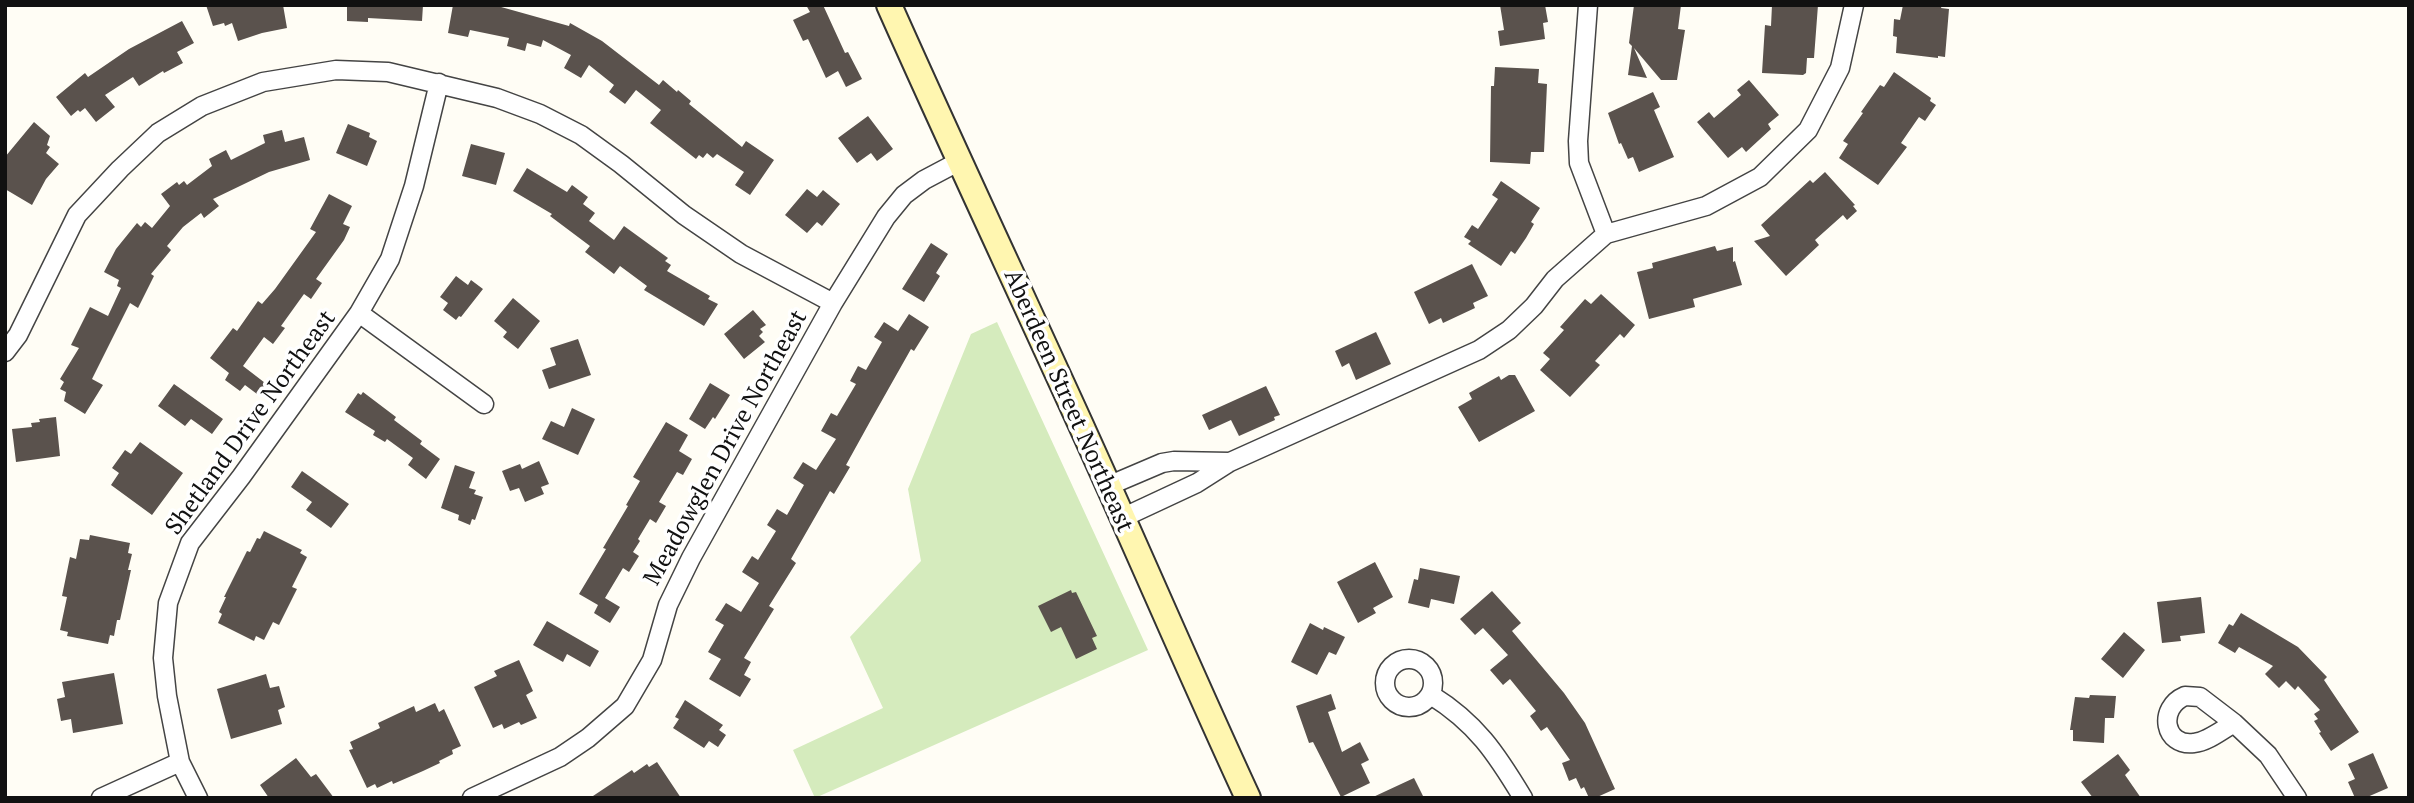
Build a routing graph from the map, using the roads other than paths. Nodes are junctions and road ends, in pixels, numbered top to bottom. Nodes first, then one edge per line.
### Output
1 (889, 5) edge
2 (1588, 5) edge
3 (1854, 5) edge
4 (439, 83) junction
5 (958, 162) junction
6 (1606, 234) junction
7 (833, 303) junction
8 (359, 313) junction
9 (5, 352) edge
10 (484, 404) dead end
11 (1230, 462) junction
12 (1108, 486) junction
13 (1122, 518) junction
14 (1431, 695) dead end
15 (2234, 723) dead end
16 (180, 762) junction
17 (101, 798) edge
18 (198, 798) edge
19 (472, 798) edge
20 (1248, 798) edge
21 (1523, 798) edge
22 (2297, 798) edge

1 - 5 street, Aberdeen Street Northeast
2 - 6 street
3 - 6 street
4 - 7 street
4 - 8 street, Shetland Drive Northeast
4 - 9 street
5 - 7 street, Meadowglen Drive Northeast
5 - 12 street, Aberdeen Street Northeast
6 - 11 street
7 - 19 street, Meadowglen Drive Northeast
8 - 10 street
8 - 16 street, Shetland Drive Northeast
11 - 12 street
11 - 13 street
12 - 13 street, Aberdeen Street Northeast
13 - 20 street, Aberdeen Street Northeast
14 - 21 street
15 - 22 street
16 - 17 street
16 - 18 street, Shetland Drive Northeast

